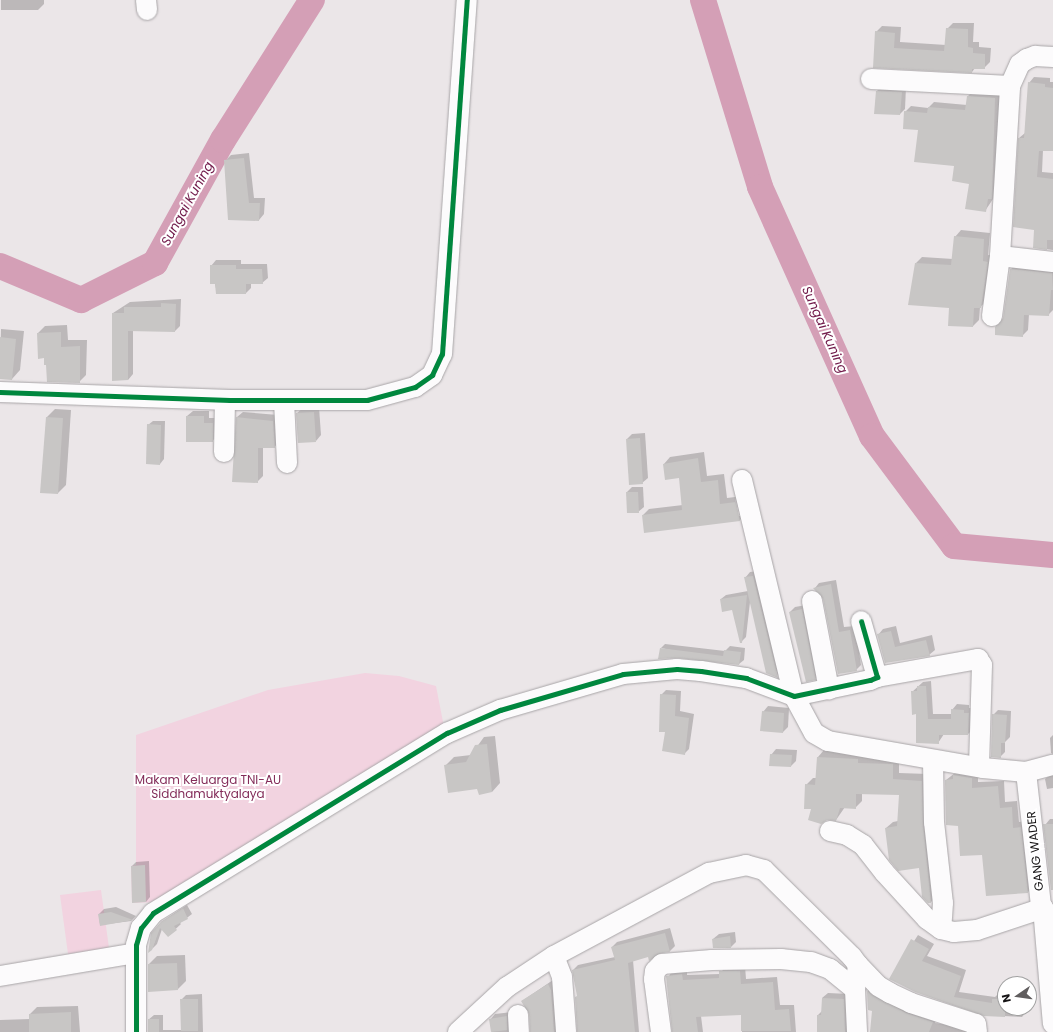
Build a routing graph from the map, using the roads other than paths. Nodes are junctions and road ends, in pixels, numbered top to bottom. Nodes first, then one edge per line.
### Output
1 (467, 0) edge
2 (1053, 57) edge
3 (871, 79) dead end
4 (1010, 86) junction
5 (1000, 256) junction
6 (1053, 262) edge
7 (992, 316) dead end
8 (0, 392) edge
9 (224, 400) junction
10 (284, 401) junction
11 (224, 452) dead end
12 (287, 463) dead end
13 (742, 480) dead end
14 (812, 601) dead end
15 (861, 622) dead end
16 (877, 677) junction
17 (829, 689) junction
18 (794, 696) junction
19 (933, 760) junction
20 (1053, 765) edge
21 (979, 767) junction
22 (1026, 772) junction
23 (830, 831) dead end
24 (1046, 905) edge
25 (941, 929) junction
26 (136, 953) junction
27 (554, 956) junction
28 (858, 964) junction
29 (0, 976) edge
30 (855, 989) junction
31 (1052, 1003) edge
32 (1053, 1024) edge
33 (977, 1030) edge
34 (136, 1032) edge
35 (458, 1032) edge
36 (566, 1032) edge
37 (661, 1032) edge
38 (857, 1032) edge

1 - 10 street
2 - 4 street
3 - 4 street
4 - 5 street
5 - 6 street
5 - 7 street
8 - 9 street
9 - 10 street
9 - 11 street
10 - 12 street
13 - 18 street
14 - 17 street
15 - 16 street
16 - 17 street
16 - 21 street
17 - 18 street
18 - 19 street
18 - 26 street
19 - 21 street
19 - 25 street
20 - 22 street
21 - 22 street
22 - 24 street, GANG WADER
23 - 25 street
24 - 25 street
24 - 31 street, GANG WADER
26 - 29 street
26 - 34 street
27 - 28 street
27 - 35 street
27 - 36 street
28 - 30 street
28 - 33 street
30 - 37 street
30 - 38 street
31 - 32 street, GANG WADER

